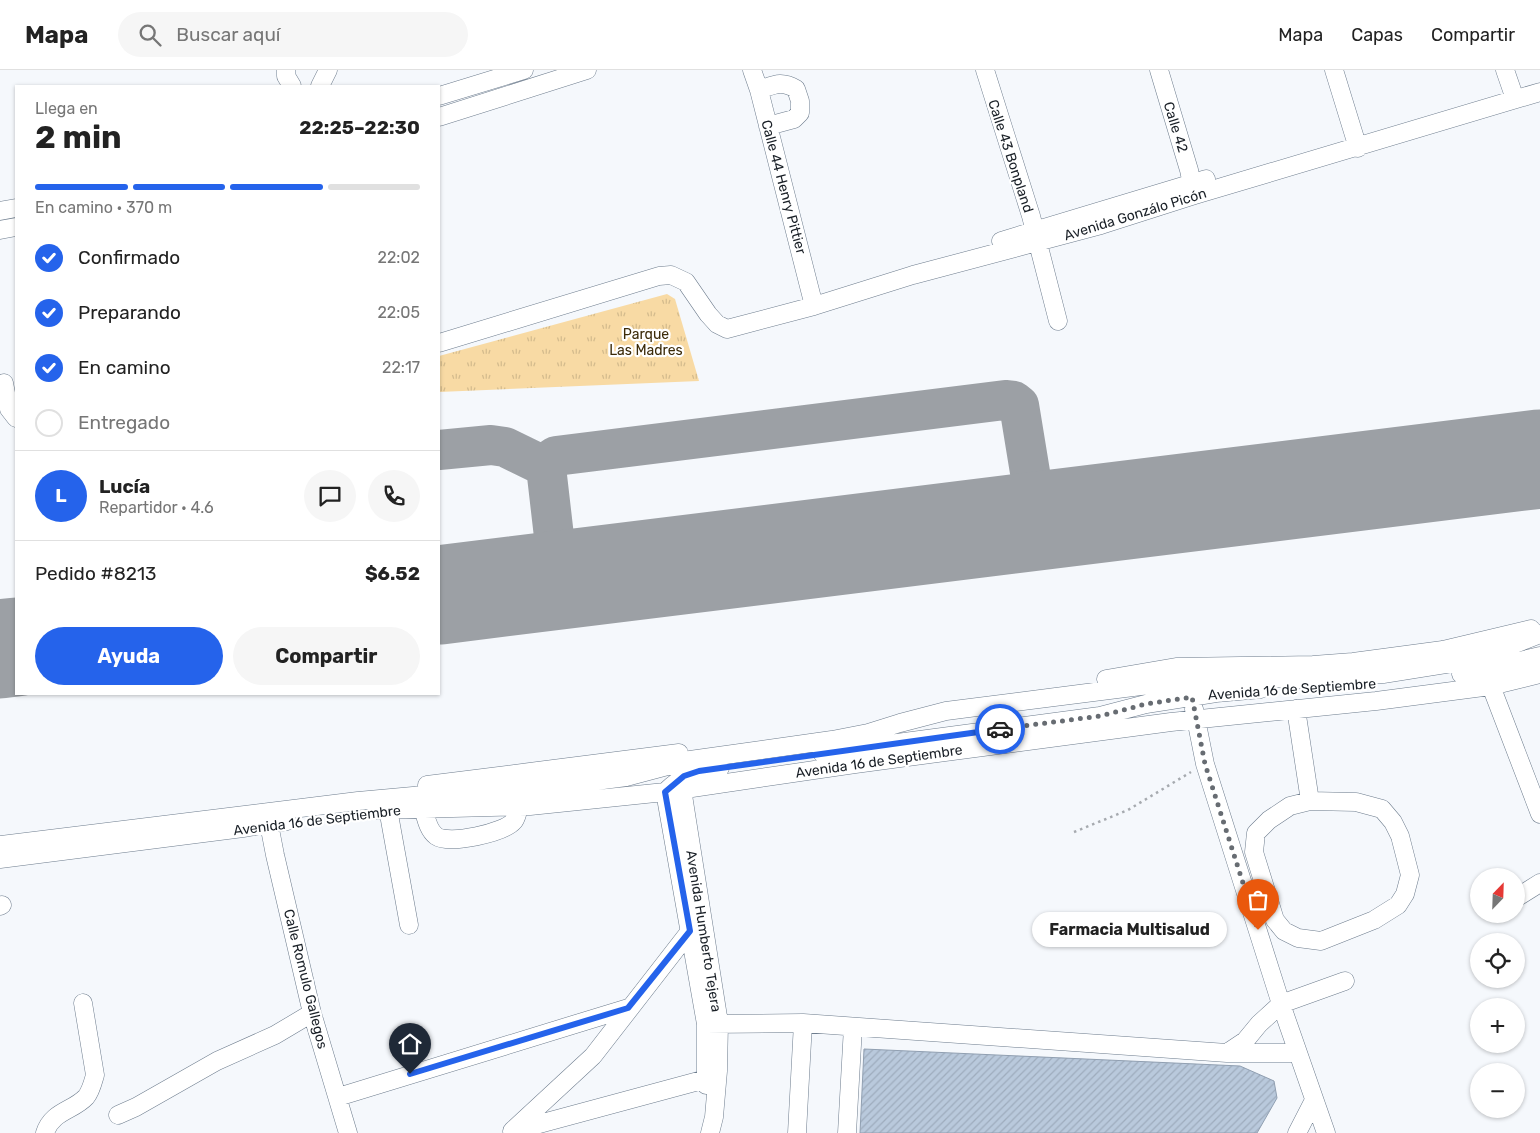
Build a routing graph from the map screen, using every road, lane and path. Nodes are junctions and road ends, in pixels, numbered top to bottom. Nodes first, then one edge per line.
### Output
1 (286, 70) edge
2 (328, 70) edge
3 (587, 70) edge
4 (752, 70) edge
5 (985, 70) edge
6 (1159, 70) edge
7 (1334, 70) edge
8 (1505, 70) edge
9 (516, 71) edge
10 (1540, 82) edge
11 (291, 85) edge
12 (320, 85) edge
13 (758, 90) junction
14 (1540, 92) edge
15 (1514, 95) junction
16 (440, 96) edge
17 (440, 117) edge
18 (768, 126) junction
19 (1356, 142) junction
20 (1193, 189) junction
21 (15, 208) edge
22 (0, 211) edge
23 (15, 227) edge
24 (0, 230) edge
25 (1036, 237) junction
26 (814, 301) junction
27 (1058, 320) dead end
28 (440, 343) edge
29 (7, 382) edge
30 (15, 417) edge
31 (1540, 626) edge
32 (1540, 634) edge
33 (1540, 656) edge
34 (1540, 674) edge
35 (1491, 686) junction
36 (1192, 697) junction
37 (1296, 709) junction
38 (1196, 720) junction
39 (1205, 764) junction
40 (673, 790) junction
41 (1310, 801) junction
42 (519, 806) junction
43 (423, 808) junction
44 (388, 809) junction
45 (1540, 814) edge
46 (269, 824) junction
47 (1074, 832) dead end
48 (0, 837) edge
49 (0, 845) edge
50 (0, 859) edge
51 (1540, 883) edge
52 (1525, 892) edge
53 (409, 925) dead end
54 (690, 931) junction
55 (1345, 981) dead end
56 (83, 1003) dead end
57 (1281, 1004) junction
58 (628, 1008) junction
59 (312, 1013) junction
60 (803, 1023) junction
61 (712, 1024) junction
62 (853, 1027) junction
63 (1227, 1053) junction
64 (1297, 1053) junction
65 (712, 1075) junction
66 (338, 1097) junction
67 (1314, 1100) junction
68 (118, 1115) dead end
69 (510, 1132) edge
70 (45, 1133) edge
71 (348, 1133) edge
72 (698, 1133) edge
73 (710, 1133) edge
74 (797, 1133) edge
75 (847, 1133) edge
76 (1297, 1133) edge
77 (1326, 1133) edge

1 - 11 street
2 - 12 street
3 - 17 street
4 - 13 street, Calle 44 Henry Pittier
5 - 25 street, Calle 43 Bonpland
6 - 20 street, Calle 42
7 - 19 street
8 - 15 street
9 - 16 street
10 - 15 street, Avenida Gonzálo Picón
13 - 18 street, Calle 44 Henry Pittier
13 - 18 street
14 - 15 street, Avenida Gonzálo Picón
15 - 19 street, Avenida Gonzálo Picón
18 - 26 street, Calle 44 Henry Pittier
19 - 20 street, Avenida Gonzálo Picón
20 - 25 street, Avenida Gonzálo Picón
21 - 22 street
23 - 24 street
25 - 26 street, Avenida Gonzálo Picón
25 - 27 street, Calle 43 Bonpland
26 - 28 street, Avenida Gonzálo Picón
29 - 30 street
31 - 48 street
32 - 49 street
33 - 36 street, Avenida 16 de Septiembre
34 - 35 street, Avenida 16 de Septiembre
35 - 37 street, Avenida 16 de Septiembre
35 - 45 street
36 - 38 street
36 - 40 street, Avenida 16 de Septiembre
37 - 38 street, Avenida 16 de Septiembre
37 - 41 street
38 - 39 street
38 - 40 street, Avenida 16 de Septiembre
39 - 47 path
39 - 57 street
40 - 42 street, Avenida 16 de Septiembre
40 - 54 street, Avenida Humberto Tejera
40 - 61 street, Avenida Humberto Tejera
41 - 41 street
42 - 43 street, Avenida 16 de Septiembre
42 - 43 street
43 - 44 street, Avenida 16 de Septiembre
44 - 46 street, Avenida 16 de Septiembre
44 - 53 street
46 - 50 street, Avenida 16 de Septiembre
46 - 59 street, Calle Romulo Gallegos
51 - 52 street
54 - 58 street
54 - 61 street, Avenida Humberto Tejera
55 - 57 street
56 - 70 street
57 - 63 street
57 - 64 street
58 - 66 street
58 - 69 street
59 - 66 street, Calle Romulo Gallegos
59 - 68 street
60 - 61 street
60 - 62 street
60 - 74 street
61 - 65 street, Avenida Humberto Tejera
62 - 63 street
62 - 75 street
63 - 64 street
64 - 67 street
65 - 69 street
65 - 72 street, Avenida Humberto Tejera
65 - 73 street, Avenida Humberto Tejera
66 - 71 street, Calle Romulo Gallegos
67 - 76 street
67 - 77 street

